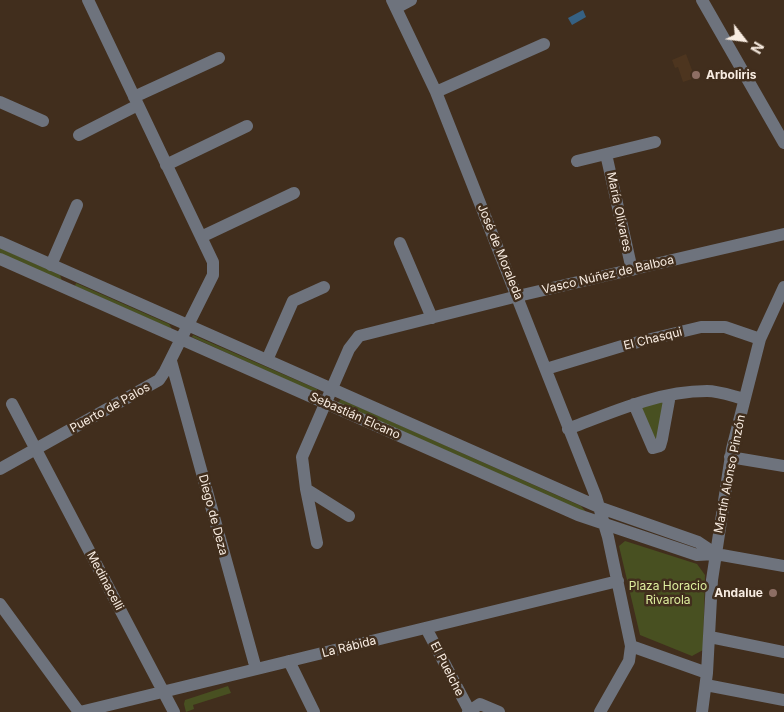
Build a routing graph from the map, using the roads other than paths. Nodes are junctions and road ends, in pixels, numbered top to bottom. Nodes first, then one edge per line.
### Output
1 (88, 0) edge
2 (411, 0) edge
3 (702, 0) edge
4 (394, 4) edge
5 (544, 44) dead end
6 (219, 58) dead end
7 (436, 92) junction
8 (136, 101) junction
9 (0, 102) edge
10 (43, 121) dead end
11 (247, 126) dead end
12 (78, 135) dead end
13 (655, 142) dead end
14 (784, 143) edge
15 (606, 154) junction
16 (577, 161) dead end
17 (166, 165) junction
18 (294, 193) dead end
19 (77, 205) dead end
20 (784, 234) edge
21 (201, 237) junction
22 (0, 242) edge
23 (400, 243) dead end
24 (0, 259) edge
25 (51, 265) junction
26 (632, 270) junction
27 (72, 274) junction
28 (324, 287) dead end
29 (784, 287) edge
30 (66, 288) junction
31 (518, 296) junction
32 (432, 318) junction
33 (188, 325) junction
34 (181, 339) junction
35 (760, 339) junction
36 (267, 360) junction
37 (171, 361) junction
38 (546, 370) junction
39 (332, 388) junction
40 (670, 395) junction
41 (744, 399) junction
42 (325, 402) junction
43 (12, 404) dead end
44 (634, 404) junction
45 (568, 429) junction
46 (36, 450) junction
47 (730, 457) junction
48 (784, 466) edge
49 (0, 470) edge
50 (306, 489) junction
51 (600, 508) junction
52 (349, 516) dead end
53 (606, 526) junction
54 (317, 543) dead end
55 (716, 554) junction
56 (784, 566) edge
57 (618, 581) junction
58 (0, 604) edge
59 (426, 628) junction
60 (710, 637) junction
61 (631, 646) junction
62 (784, 652) edge
63 (289, 661) junction
64 (256, 669) junction
65 (706, 679) junction
66 (163, 692) junction
67 (784, 700) edge
68 (468, 711) edge
69 (84, 712) edge
70 (174, 712) edge
71 (314, 712) edge
72 (499, 712) edge
73 (600, 712) edge
74 (702, 712) edge

1 - 8 street, Puerto de Palos
2 - 4 street
3 - 14 street
4 - 7 street, José de Moraleda
5 - 7 street
6 - 8 street
7 - 31 street, José de Moraleda
8 - 12 street
8 - 17 street, Puerto de Palos
9 - 10 street
11 - 17 street
13 - 15 street, María Olivares
15 - 16 street, María Olivares
15 - 26 street, María Olivares
17 - 21 street, Puerto de Palos
18 - 21 street
19 - 25 street
20 - 26 street, Vasco Núñez de Balboa
21 - 33 street, Puerto de Palos
22 - 25 street, Sebastián Elcano
23 - 32 street
24 - 30 street, Sebastián Elcano
25 - 27 street, Sebastián Elcano
26 - 31 street, Vasco Núñez de Balboa
27 - 30 street
27 - 33 street, Sebastián Elcano
28 - 36 street
29 - 35 street, Martín Alonso Pinzón
30 - 34 street, Sebastián Elcano
31 - 32 street, Vasco Núñez de Balboa
31 - 38 street, José de Moraleda
32 - 39 street, Vasco Núñez de Balboa
33 - 34 street, Puerto de Palos
33 - 36 street, Sebastián Elcano
34 - 37 street, Puerto de Palos
34 - 42 street, Sebastián Elcano
35 - 38 street, El Chasqui
35 - 41 street, Martín Alonso Pinzón
36 - 39 street, Sebastián Elcano
37 - 46 street, Puerto de Palos
37 - 64 street, Diego de Deza
38 - 45 street, José de Moraleda
39 - 42 street, Vasco Núñez de Balboa
39 - 51 street, Sebastián Elcano
40 - 41 street
40 - 44 street
40 - 44 street
41 - 47 street, Martín Alonso Pinzón
42 - 50 street, Vasco Núñez de Balboa
42 - 53 street, Sebastián Elcano
43 - 46 street, Medinacelli
44 - 45 street
45 - 51 street, José de Moraleda
46 - 49 street, Puerto de Palos
46 - 66 street, Medinacelli
47 - 48 street
47 - 55 street, Martín Alonso Pinzón
50 - 52 street
50 - 54 street, Vasco Núñez de Balboa
51 - 53 street, José de Moraleda
51 - 55 street, Sebastián Elcano
53 - 55 street, Sebastián Elcano
53 - 57 street, José de Moraleda
55 - 56 street, Sebastián Elcano
55 - 60 street, Martín Alonso Pinzón
57 - 59 street, La Rábida
57 - 61 street, José de Moraleda
58 - 69 street
59 - 63 street, La Rábida
59 - 68 street, El Puelche
60 - 62 street
60 - 65 street, Martín Alonso Pinzón
61 - 65 street
61 - 73 street
63 - 64 street, La Rábida
63 - 71 street
64 - 66 street, La Rábida
65 - 67 street
65 - 74 street, Martín Alonso Pinzón
66 - 69 street, La Rábida
66 - 70 street, Medinacelli
68 - 72 street, El Puelche

